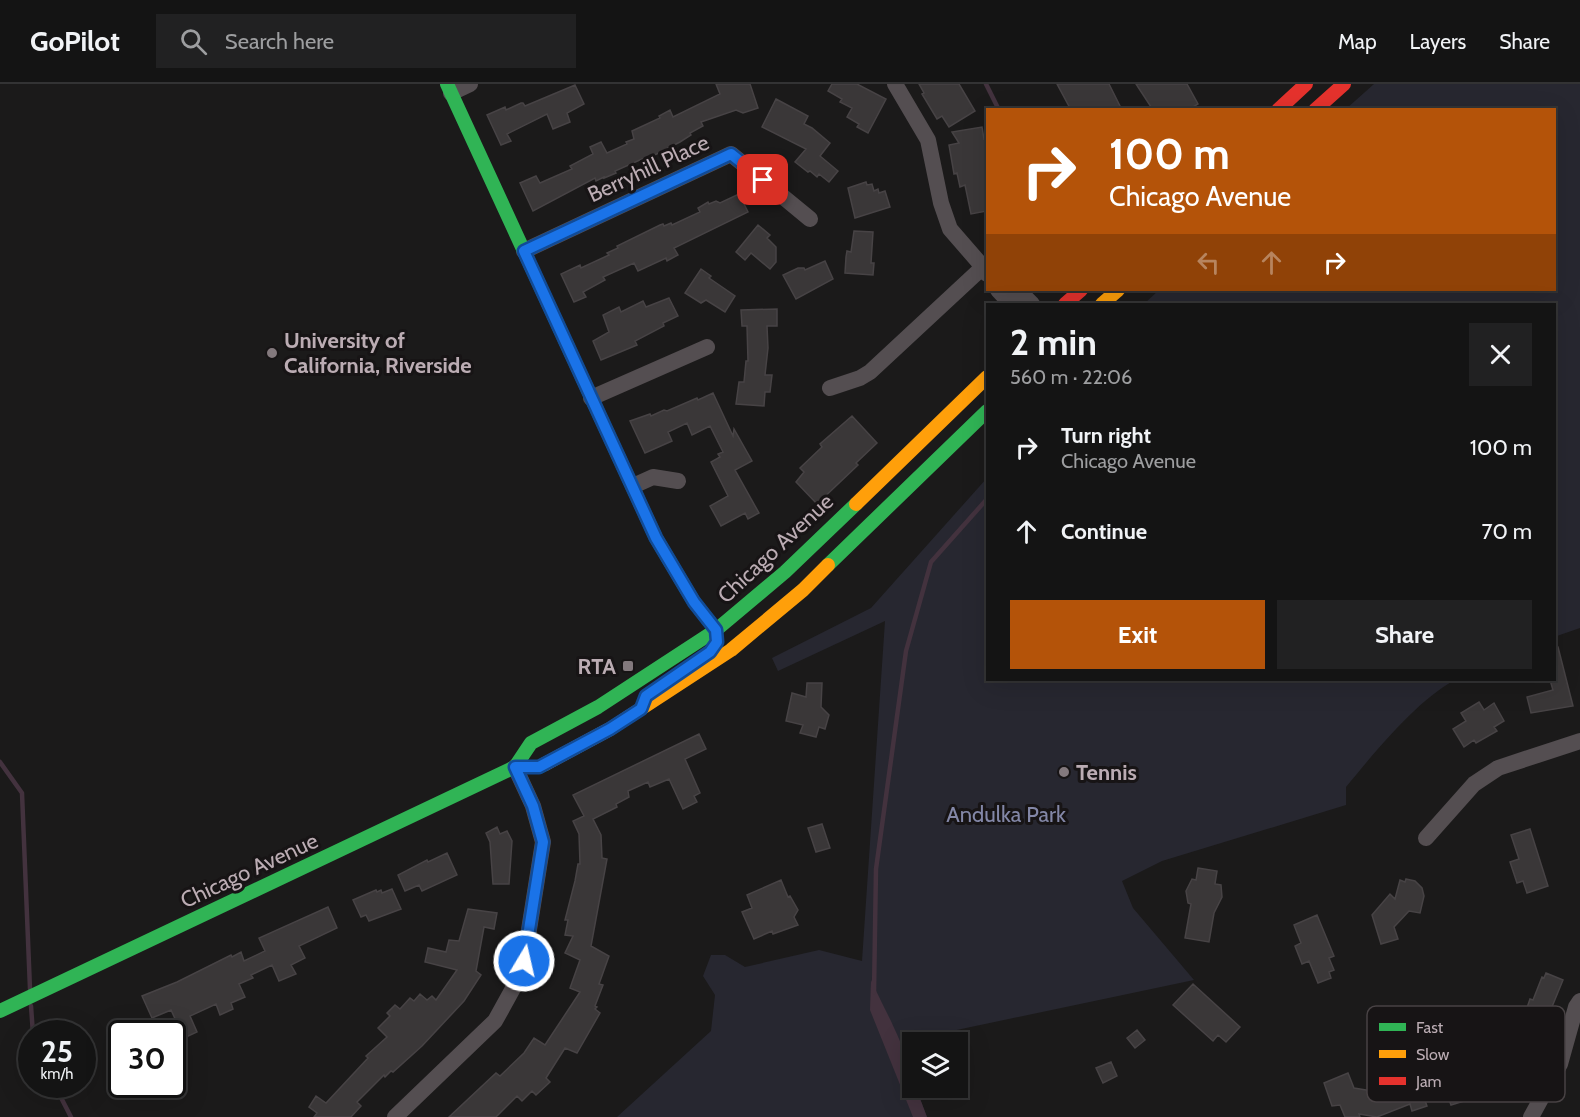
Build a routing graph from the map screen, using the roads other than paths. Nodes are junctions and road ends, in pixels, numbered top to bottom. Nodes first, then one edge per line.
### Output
1 (470, 84) edge
2 (895, 84) edge
3 (1306, 84) edge
4 (1344, 84) edge
5 (449, 88) edge
6 (1280, 108) edge
7 (1317, 108) edge
8 (810, 219) dead end
9 (524, 251) junction
10 (986, 270) edge
11 (999, 291) edge
12 (1019, 291) edge
13 (1080, 291) edge
14 (1117, 291) edge
15 (1010, 303) edge
16 (1031, 303) edge
17 (1066, 303) edge
18 (1103, 303) edge
19 (707, 347) dead end
20 (986, 378) edge
21 (830, 388) dead end
22 (591, 398) junction
23 (986, 412) edge
24 (678, 481) dead end
25 (633, 486) junction
26 (762, 625) junction
27 (716, 630) junction
28 (641, 709) junction
29 (1580, 741) edge
30 (515, 767) junction
31 (1426, 838) dead end
32 (1580, 1001) edge
33 (0, 1011) edge
34 (1565, 1046) edge
35 (1535, 1102) edge
36 (1527, 1115) edge
37 (395, 1117) edge

1 - 5 street
2 - 10 street
3 - 6 main road
4 - 7 main road
5 - 9 main road
8 - 9 street, Berryhill Place
9 - 22 main road
10 - 21 street
11 - 15 street
12 - 16 street
13 - 17 main road
14 - 18 main road
19 - 22 street
20 - 27 main road, Chicago Avenue
22 - 25 main road
23 - 26 main road, Chicago Avenue
24 - 25 street
25 - 27 main road
26 - 27 main road
26 - 28 main road, Chicago Avenue
27 - 28 main road
27 - 30 main road, Chicago Avenue
28 - 30 main road, Chicago Avenue
29 - 31 street
30 - 33 main road, Chicago Avenue
30 - 37 street
32 - 34 street
35 - 36 street

